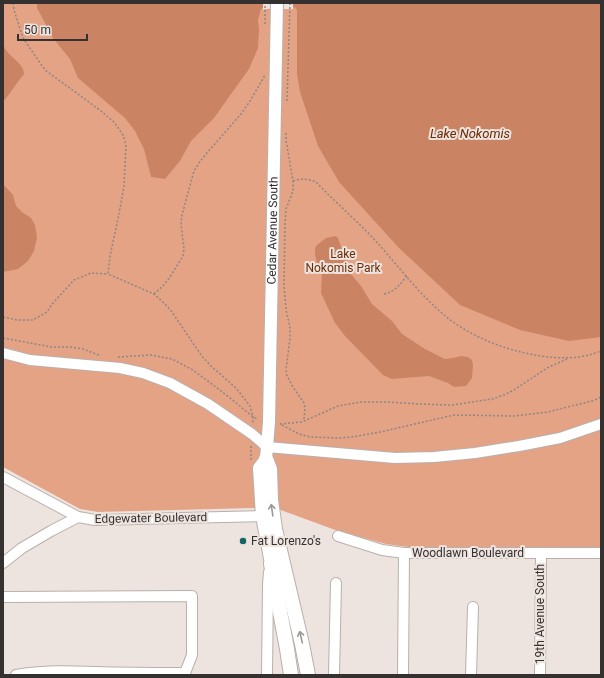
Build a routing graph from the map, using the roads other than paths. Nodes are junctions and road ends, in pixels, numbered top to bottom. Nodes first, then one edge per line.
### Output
1 (277, 3) edge
2 (3, 353) edge
3 (601, 424) edge
4 (266, 453) junction
5 (3, 477) edge
6 (262, 516) junction
7 (78, 517) junction
8 (338, 536) dead end
9 (404, 553) junction
10 (601, 553) edge
11 (541, 554) junction
12 (3, 563) edge
13 (270, 564) junction
14 (336, 583) dead end
15 (3, 597) edge
16 (474, 607) dead end
17 (155, 674) edge
18 (16, 675) edge
19 (267, 675) edge
20 (291, 675) edge
21 (308, 675) edge
22 (334, 675) edge
23 (403, 675) edge
24 (471, 675) edge
25 (540, 675) edge

1 - 4 main road, Cedar Avenue South
2 - 4 street
3 - 4 street
4 - 6 main road, Cedar Avenue South
21 -> 4 highway, Cedar Avenue South
5 - 7 street, Edgewater Boulevard
6 - 7 street, Edgewater Boulevard
6 - 13 main road, Cedar Avenue South
7 - 12 street
8 - 9 street, Woodlawn Boulevard
9 - 11 street, Woodlawn Boulevard
9 - 23 street
10 - 11 street, Woodlawn Boulevard
11 - 25 street, 19th Avenue South
13 - 19 street
13 - 20 highway, Cedar Avenue South
14 - 22 street
15 - 17 street
16 - 24 street
17 - 18 street

